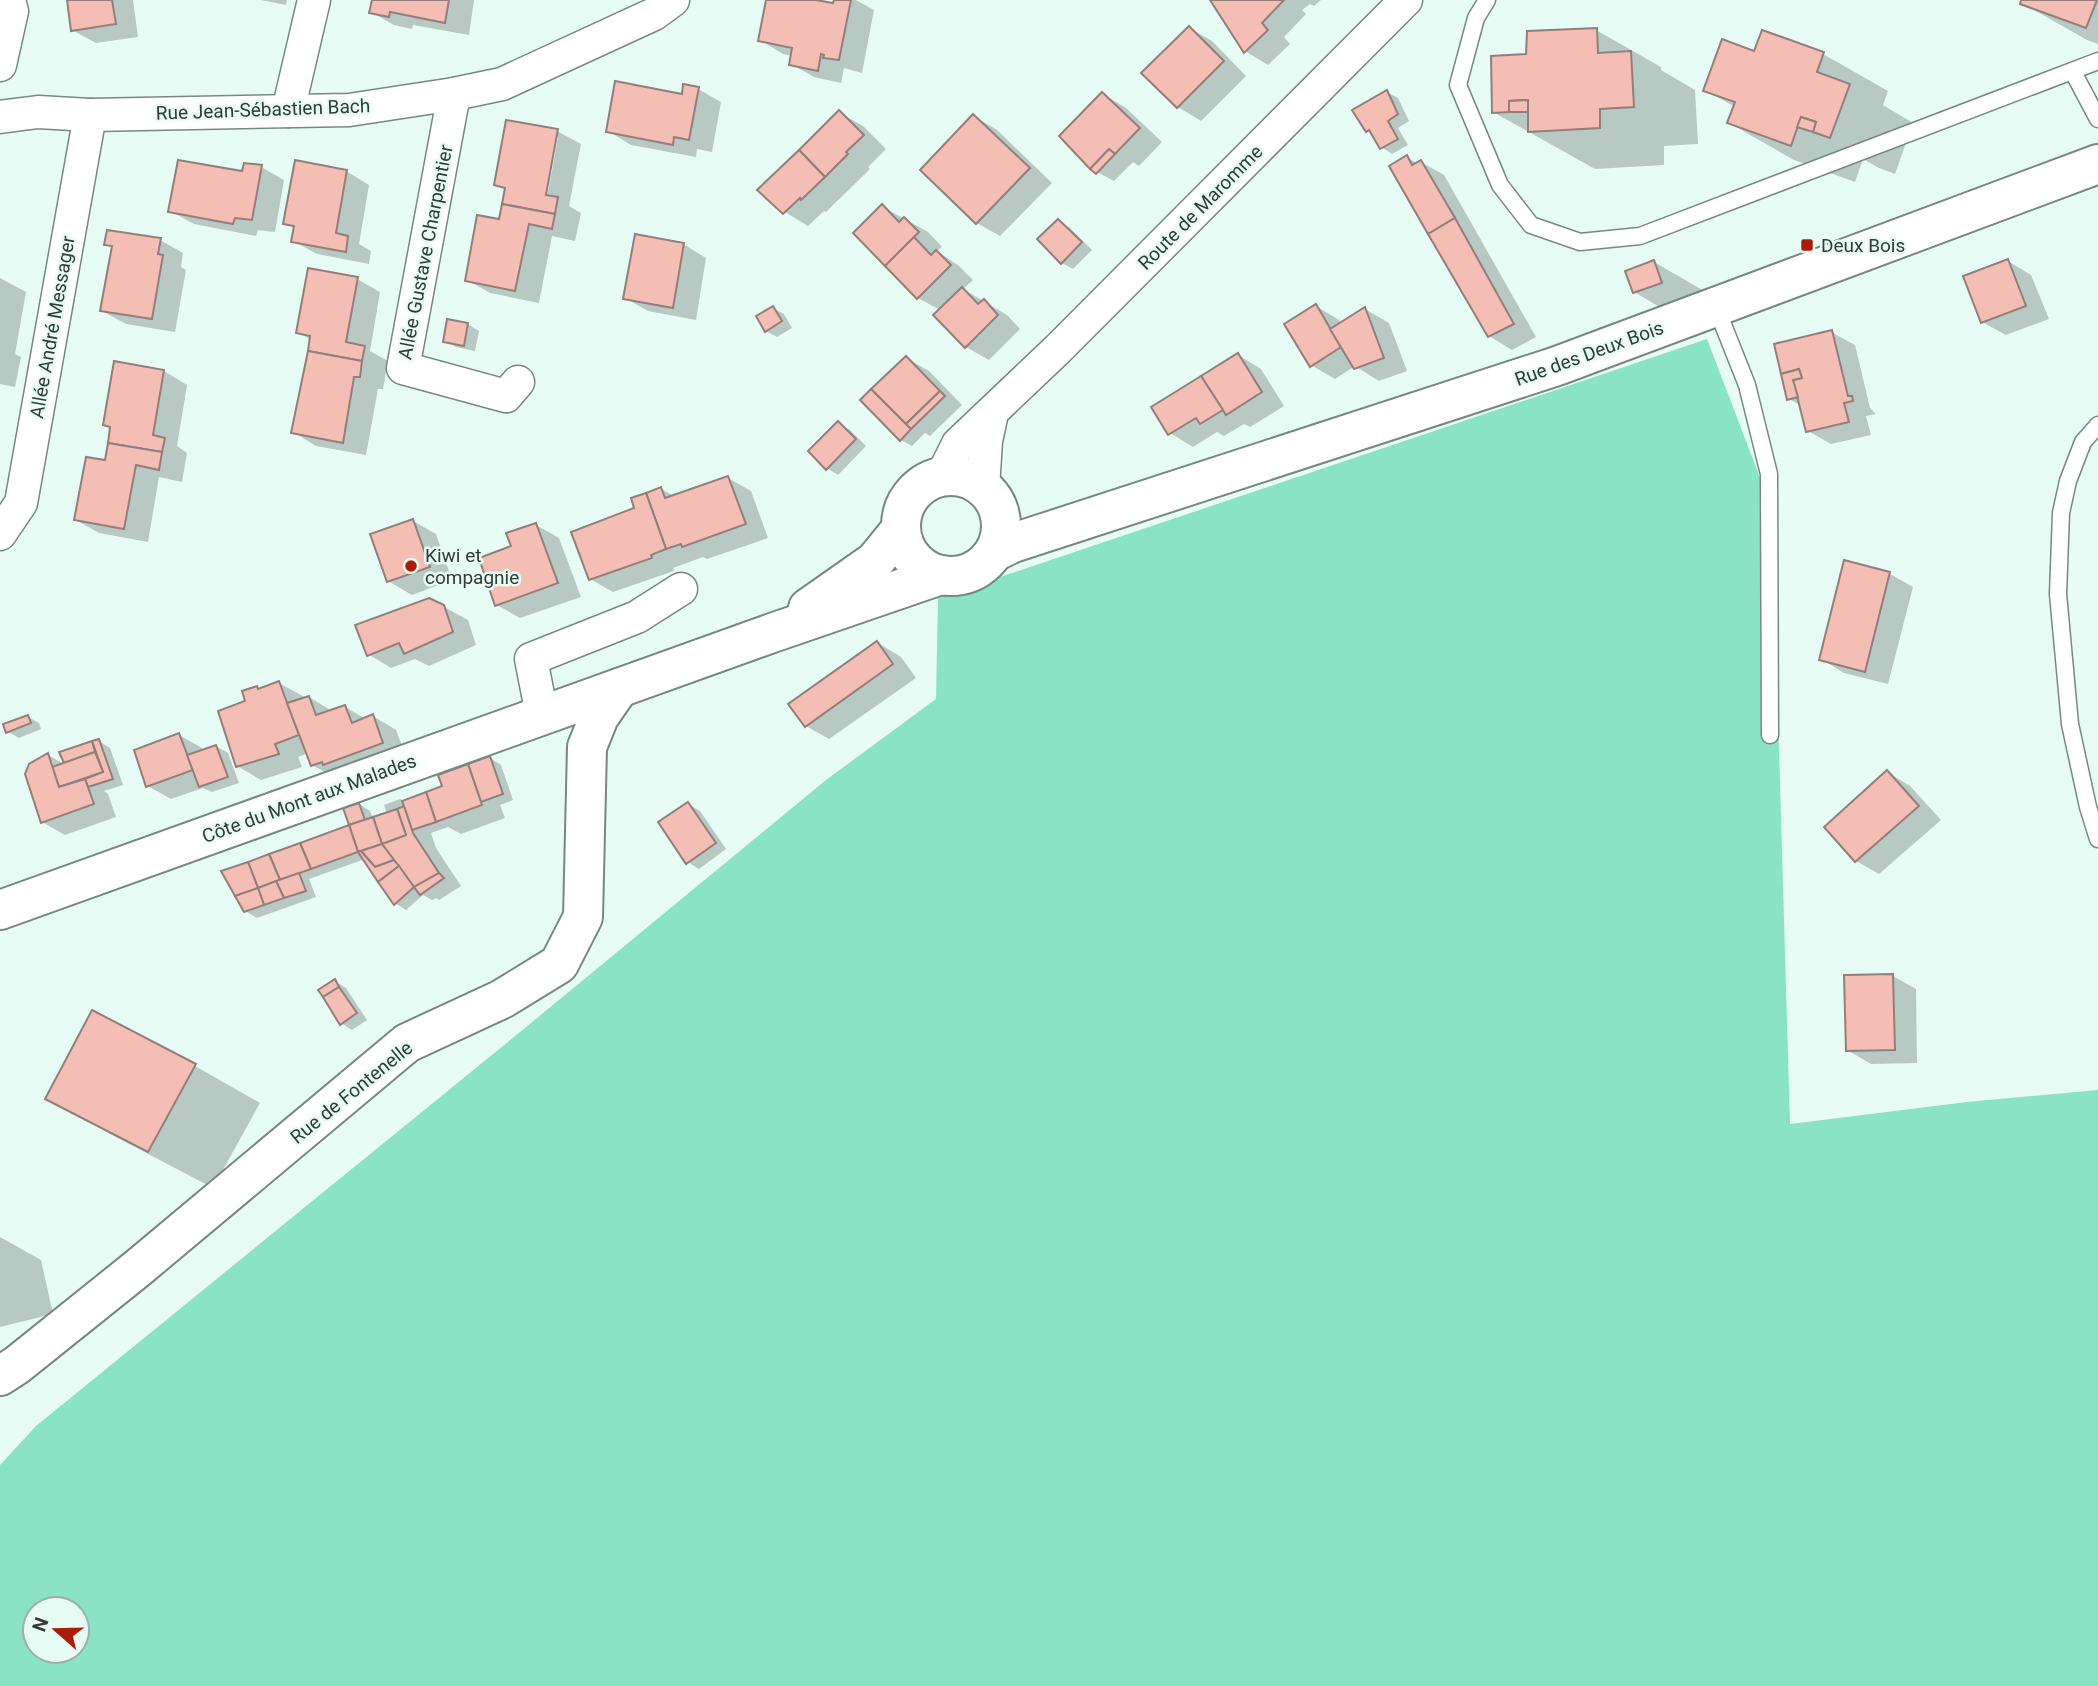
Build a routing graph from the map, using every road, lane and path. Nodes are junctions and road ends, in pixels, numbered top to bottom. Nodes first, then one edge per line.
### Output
1 (9, 0) edge
2 (314, 0) edge
3 (1406, 0) edge
4 (1488, 0) edge
5 (661, 5) edge
6 (2098, 61) edge
7 (0, 65) edge
8 (2073, 72) junction
9 (454, 94) junction
10 (288, 111) junction
11 (90, 115) junction
12 (0, 117) edge
13 (2098, 118) edge
14 (2098, 163) edge
15 (1716, 307) junction
16 (518, 382) dead end
17 (992, 413) junction
18 (2098, 425) edge
19 (942, 476) junction
20 (990, 498) junction
21 (1073, 524) junction
22 (901, 529) junction
23 (0, 534) edge
24 (994, 552) junction
25 (941, 575) junction
26 (681, 589) dead end
27 (772, 633) junction
28 (619, 688) junction
29 (542, 715) junction
30 (1770, 735) dead end
31 (2098, 839) edge
32 (0, 910) edge
33 (0, 1376) edge

1 - 7 street
2 - 10 street
3 - 17 street, Route de Maromme
4 - 8 lane
5 - 9 street, Rue Jean-Sébastien Bach
6 - 8 lane
8 - 13 lane
9 - 10 street, Rue Jean-Sébastien Bach
9 - 16 street, Allée Gustave Charpentier
10 - 11 street, Rue Jean-Sébastien Bach
11 - 12 street, Rue Jean-Sébastien Bach
11 - 23 street, Allée André Messager
14 - 15 street, Rue des Deux Bois
15 - 21 street, Rue des Deux Bois
15 - 30 lane
17 - 19 street, Route de Maromme
17 - 20 street
18 - 31 lane
19 - 20 street
19 - 22 street
20 - 21 street, Rue des Deux Bois
20 - 24 street
21 - 24 street, Rue des Deux Bois
22 - 25 street
22 - 27 street
24 - 25 street
25 - 27 street
26 - 29 street
27 - 28 street, Côte du Mont aux Malades
28 - 29 street, Côte du Mont aux Malades
28 - 33 street, Rue de Fontenelle
29 - 32 street, Côte du Mont aux Malades

